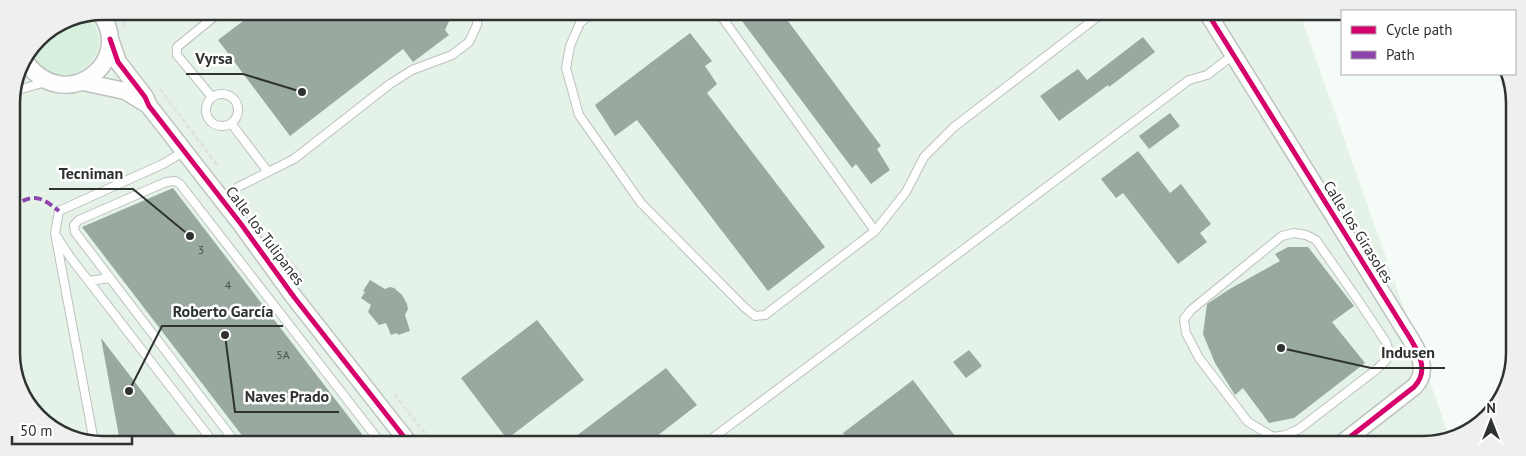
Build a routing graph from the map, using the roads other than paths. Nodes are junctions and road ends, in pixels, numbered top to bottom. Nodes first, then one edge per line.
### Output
1 (105, 20) edge
2 (115, 20) edge
3 (210, 20) edge
4 (477, 20) edge
5 (583, 20) edge
6 (724, 20) edge
7 (1093, 20) edge
8 (1212, 20) edge
9 (114, 35) junction
10 (1233, 55) junction
11 (29, 67) edge
12 (47, 82) junction
13 (82, 82) junction
14 (22, 89) edge
15 (212, 97) junction
16 (150, 106) junction
17 (231, 123) junction
18 (185, 151) junction
19 (268, 172) junction
20 (238, 187) dead end
21 (875, 230) junction
22 (55, 234) junction
23 (110, 278) junction
24 (89, 281) junction
25 (1389, 340) joint
26 (93, 435) edge
27 (208, 436) edge
28 (230, 436) edge
29 (375, 436) edge
30 (403, 436) edge
31 (715, 436) edge
32 (1271, 436) edge
33 (1280, 436) edge
34 (1351, 436) edge

1 - 9 street, Calle los Tulipanes
2 - 9 street
3 - 15 lane
4 - 19 lane
5 - 21 lane
6 - 21 lane
7 - 21 lane
8 - 10 street, Calle los Girasoles
9 - 13 street
9 - 16 street, Calle los Tulipanes
10 - 31 lane
10 - 34 street, Calle los Girasoles
11 - 12 street
12 - 13 street
12 - 14 lane
13 - 16 street, Calle los Tulipanes
15 - 17 lane
15 - 17 lane
16 - 18 street, Calle los Tulipanes
17 - 19 lane
18 - 22 lane
18 - 30 street, Calle los Tulipanes
19 - 20 lane
22 - 24 lane
22 - 26 lane
23 - 24 lane
23 - 28 lane
23 - 29 lane
24 - 27 lane
25 - 32 lane
25 - 33 lane

